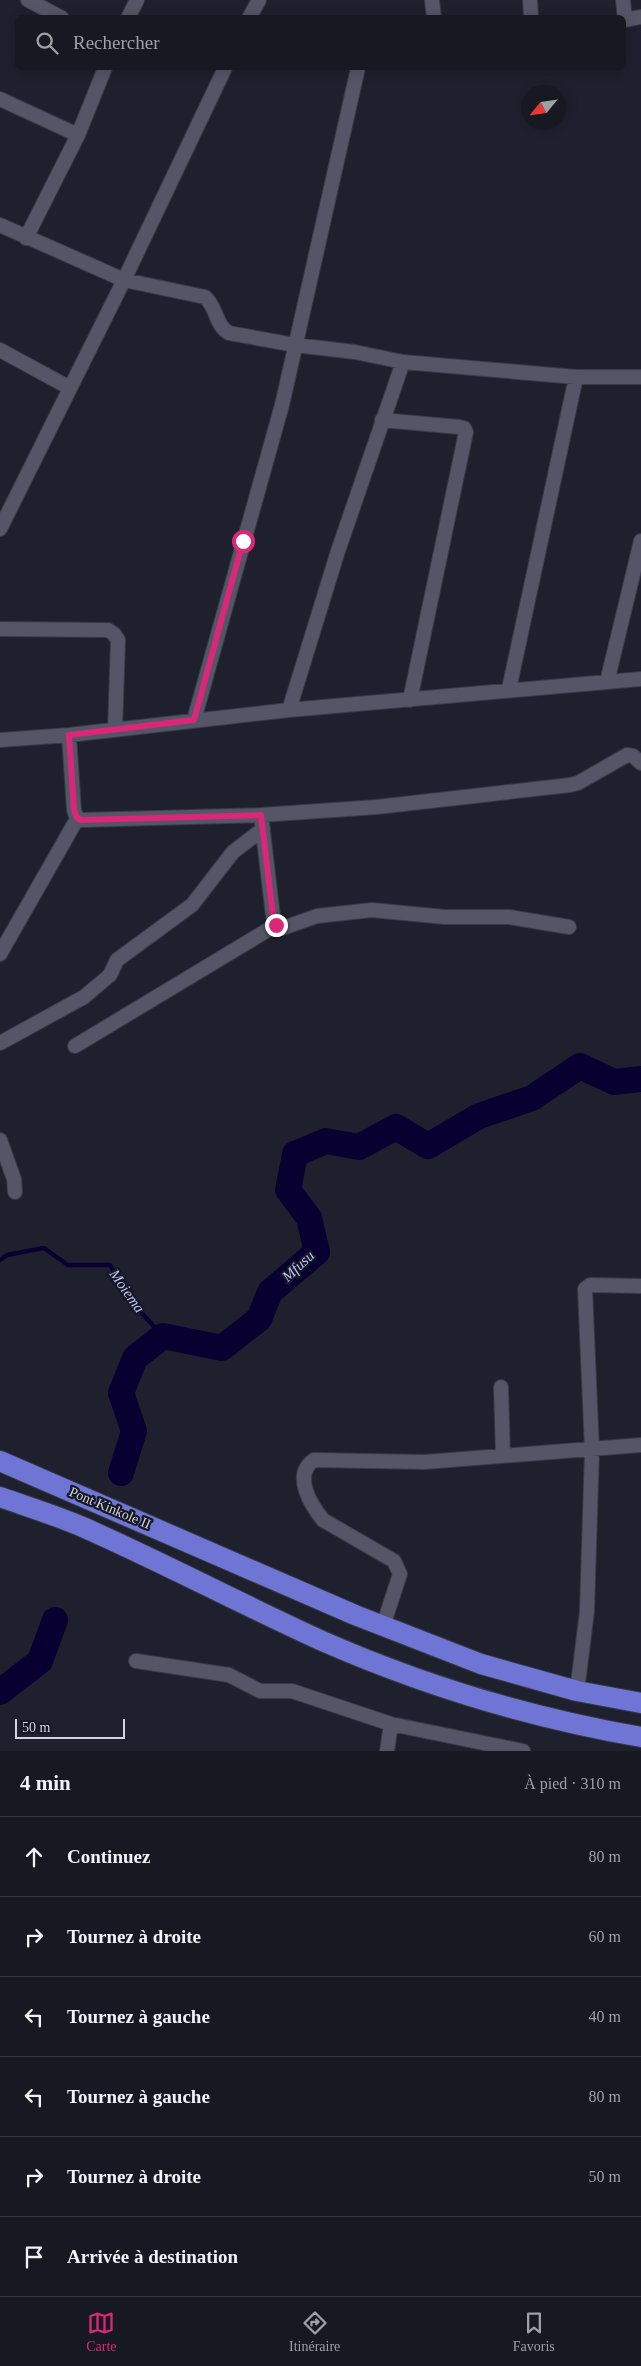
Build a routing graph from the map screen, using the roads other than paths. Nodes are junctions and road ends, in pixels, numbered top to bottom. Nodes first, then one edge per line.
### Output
1 (28, 0) edge
2 (137, 0) edge
3 (259, 0) edge
4 (432, 0) edge
5 (530, 0) edge
6 (623, 0) edge
7 (56, 15) edge
8 (130, 15) edge
9 (251, 15) edge
10 (434, 15) edge
11 (531, 15) edge
12 (624, 15) edge
13 (641, 17) edge
14 (626, 20) edge
15 (104, 70) edge
16 (224, 70) edge
17 (358, 70) edge
18 (0, 99) edge
19 (78, 135) junction
20 (0, 225) edge
21 (26, 238) junction
22 (124, 280) junction
23 (295, 345) junction
24 (0, 350) edge
25 (403, 362) junction
26 (576, 377) junction
27 (641, 377) edge
28 (70, 388) junction
29 (382, 420) junction
30 (0, 529) edge
31 (641, 541) edge
32 (0, 629) edge
33 (640, 680) edge
34 (607, 682) junction
35 (510, 689) junction
36 (410, 700) junction
37 (289, 710) junction
38 (194, 720) junction
39 (115, 730) junction
40 (69, 735) junction
41 (0, 741) edge
42 (641, 763) edge
43 (77, 818) junction
44 (262, 822) junction
45 (276, 925) junction
46 (569, 927) dead end
47 (0, 954) edge
48 (0, 1043) edge
49 (75, 1046) dead end
50 (0, 1140) edge
51 (15, 1192) dead end
52 (641, 1286) edge
53 (501, 1388) dead end
54 (641, 1445) edge
55 (592, 1450) junction
56 (503, 1455) junction
57 (0, 1461) edge
58 (0, 1497) edge
59 (382, 1626) junction
60 (136, 1661) dead end
61 (577, 1691) junction
62 (641, 1703) edge
63 (391, 1724) junction
64 (641, 1737) edge
65 (387, 1751) edge
66 (523, 1751) edge

1 - 7 street
2 - 8 street
3 - 9 street
4 - 10 street
5 - 11 street
6 - 12 street
13 - 14 street
15 - 19 street
16 - 22 street
17 - 23 street
18 - 19 street
19 - 21 street
20 - 21 street
21 - 22 street
22 - 23 street
22 - 28 street
23 - 25 street
23 - 38 street
24 - 28 street
25 - 26 street
25 - 29 street
26 - 27 street
26 - 35 street
28 - 30 street
29 - 36 street
29 - 37 street
31 - 34 street
32 - 39 street
33 - 34 street
34 - 35 street
35 - 36 street
36 - 37 street
37 - 38 street
38 - 39 street
39 - 40 street
40 - 41 street
40 - 43 street
42 - 44 street
43 - 44 street
43 - 47 street
44 - 45 street
44 - 48 street
45 - 46 street
45 - 49 street
50 - 51 street
52 - 55 street
53 - 56 street
54 - 55 street
55 - 56 street
55 - 61 street
56 - 59 street
57 - 59 highway, Pont Kinkole II
58 - 64 highway, Pont Kinkole II
59 - 61 highway, Pont Kinkole II
60 - 63 street
61 - 62 highway, Pont Kinkole II
63 - 65 street
63 - 66 street

